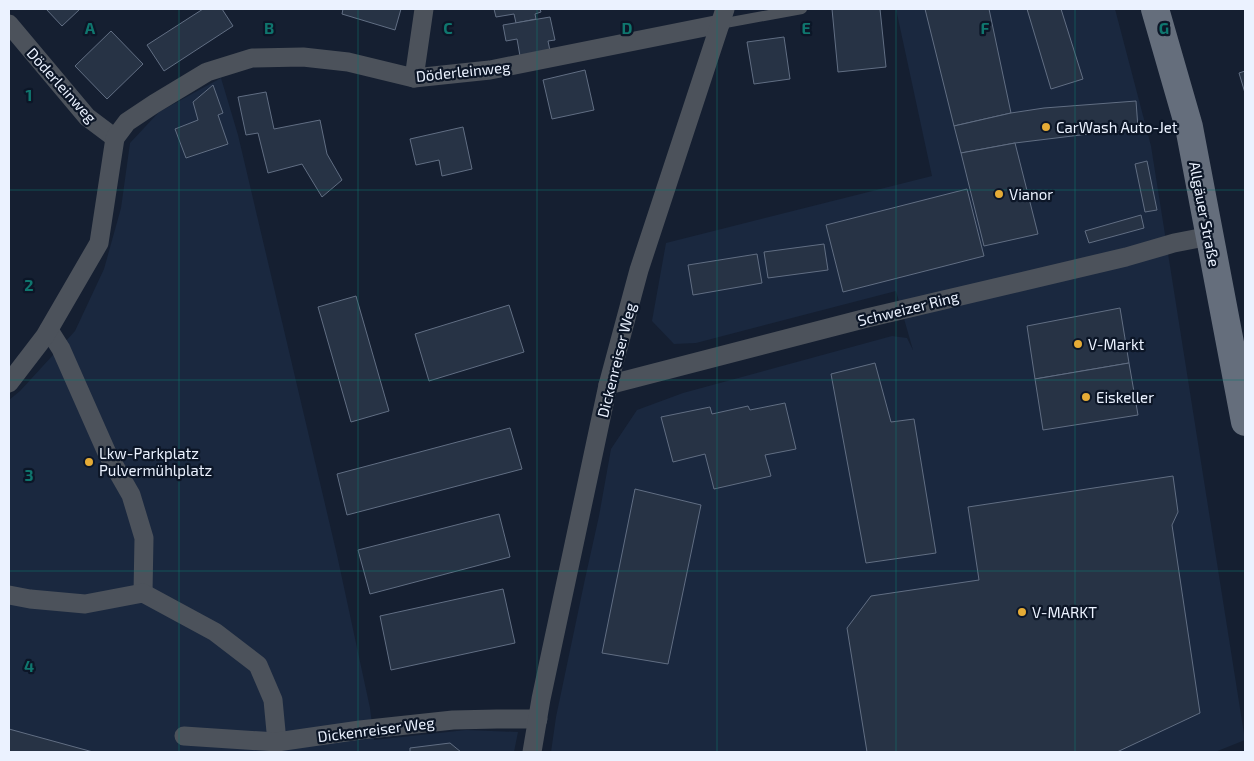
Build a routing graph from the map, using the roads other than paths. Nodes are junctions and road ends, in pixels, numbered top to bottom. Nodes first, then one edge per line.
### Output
1 (424, 9) edge
2 (802, 9) edge
3 (1156, 9) edge
4 (722, 17) edge
5 (9, 24) edge
6 (414, 78) junction
7 (115, 138) junction
8 (1210, 236) junction
9 (49, 330) junction
10 (9, 383) edge
11 (608, 385) junction
12 (1245, 422) edge
13 (143, 593) junction
14 (9, 595) edge
15 (538, 718) junction
16 (184, 736) dead end
17 (277, 742) junction
18 (532, 752) edge

1 - 6 street
2 - 4 lane
3 - 8 main road, Allgäuer Straße
4 - 6 street, Döderleinweg
4 - 11 street, Dickenreiser Weg
5 - 7 street, Döderleinweg
6 - 7 street, Döderleinweg
7 - 9 street
8 - 11 street, Schweizer Ring
8 - 12 main road, Allgäuer Straße
9 - 10 street
9 - 13 street
11 - 15 street, Dickenreiser Weg
13 - 14 street
13 - 17 street
15 - 17 street, Dickenreiser Weg
15 - 18 street, Dickenreiser Weg
16 - 17 street, Dickenreiser Weg

